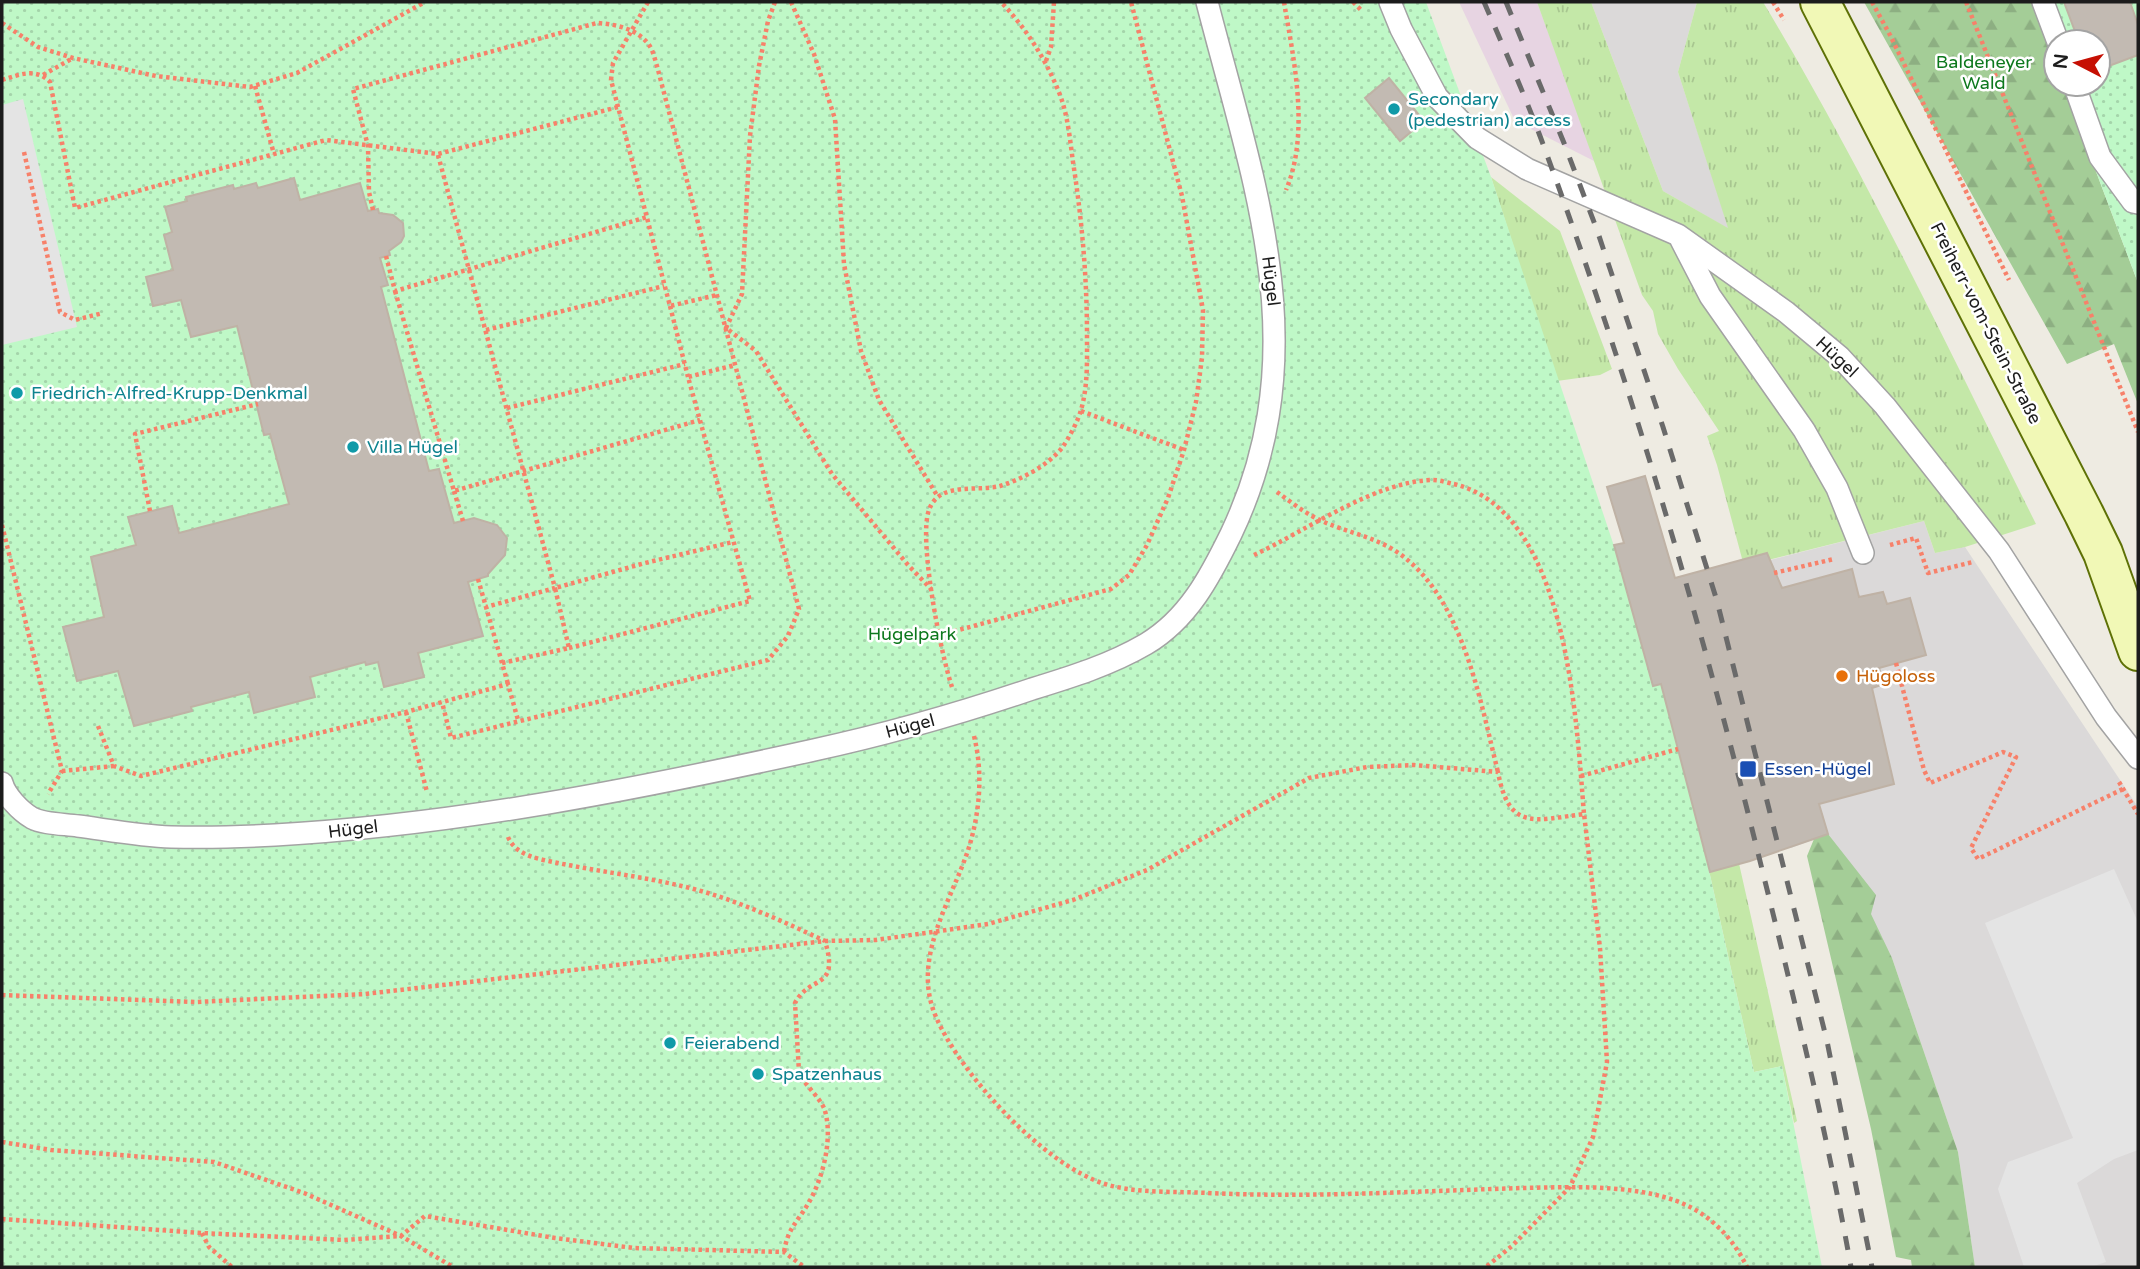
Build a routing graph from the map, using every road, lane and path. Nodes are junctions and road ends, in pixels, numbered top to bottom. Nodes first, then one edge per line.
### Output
1 (425, 2) edge
2 (648, 2) edge
3 (775, 2) edge
4 (791, 2) edge
5 (1001, 2) edge
6 (1054, 2) edge
7 (1131, 2) edge
8 (1207, 2) edge
9 (1284, 2) edge
10 (1353, 2) edge
11 (1390, 2) edge
12 (1820, 2) edge
13 (1966, 2) edge
14 (2043, 2) edge
15 (1363, 12) dead end
16 (2, 23) edge
17 (2053, 28) edge
18 (630, 31) junction
19 (73, 58) junction
20 (1046, 62) junction
21 (43, 75) junction
22 (2, 80) edge
23 (255, 86) junction
24 (2079, 98) edge
25 (618, 107) junction
26 (368, 146) junction
27 (24, 152) dead end
28 (274, 154) junction
29 (438, 154) junction
30 (2138, 203) edge
31 (1260, 208) junction
32 (373, 210) dead end
33 (647, 217) junction
34 (1678, 235) junction
35 (386, 256) dead end
36 (470, 271) junction
37 (664, 286) junction
38 (396, 290) junction
39 (717, 295) junction
40 (670, 306) junction
41 (103, 313) dead end
42 (726, 328) junction
43 (486, 330) junction
44 (685, 364) junction
45 (736, 365) junction
46 (688, 377) junction
47 (258, 404) dead end
48 (506, 408) junction
49 (1081, 411) junction
50 (699, 420) junction
51 (2138, 432) edge
52 (1184, 450) junction
53 (524, 472) junction
54 (1253, 476) junction
55 (454, 491) junction
56 (938, 497) junction
57 (150, 511) dead end
58 (463, 521) dead end
59 (1320, 521) junction
60 (2, 525) edge
61 (733, 542) junction
62 (1863, 553) junction
63 (1972, 561) dead end
64 (1774, 573) dead end
65 (1212, 574) junction
66 (478, 579) dead end
67 (555, 588) junction
68 (931, 589) junction
69 (486, 607) junction
70 (940, 635) junction
71 (569, 648) junction
72 (2138, 651) edge
73 (502, 663) junction
74 (1896, 663) dead end
75 (508, 684) junction
76 (442, 702) junction
77 (406, 712) junction
78 (964, 712) junction
79 (518, 720) junction
80 (97, 726) dead end
81 (1678, 749) dead end
82 (2138, 758) edge
83 (114, 766) junction
84 (62, 771) junction
85 (1498, 772) junction
86 (422, 776) dead end
87 (1581, 776) junction
88 (2, 783) edge
89 (2123, 789) dead end
90 (496, 810) junction
91 (1584, 814) junction
92 (33, 819) junction
93 (935, 931) junction
94 (825, 941) junction
95 (2, 995) edge
96 (2, 1142) edge
97 (1570, 1187) junction
98 (2, 1219) edge
99 (202, 1233) junction
100 (401, 1236) junction
101 (784, 1252) junction
102 (232, 1267) edge
103 (453, 1267) edge
104 (804, 1267) edge
105 (1486, 1267) edge
106 (1747, 1267) edge

1 - 23 path
2 - 18 path
3 - 42 path
4 - 56 path
5 - 20 path
6 - 20 path
7 - 52 path
8 - 31 lane, Hügel
9 - 31 path
10 - 15 path
11 - 34 lane, Hügel
12 - 72 main road, Freiherr-vom-Stein-Straße
13 - 51 path
14 - 17 lane
16 - 19 path
18 - 25 path
18 - 26 path
18 - 39 path
19 - 21 path
19 - 23 path
20 - 49 path
21 - 22 path
21 - 28 path
23 - 28 path
24 - 30 lane
25 - 29 path
25 - 33 path
26 - 28 path
26 - 29 path
26 - 32 path
27 - 41 path
29 - 36 path
31 - 54 lane, Hügel
33 - 36 path
33 - 37 path
34 - 62 lane
34 - 82 lane, Hügel
35 - 38 path
36 - 38 path
36 - 43 path
37 - 40 path
37 - 43 path
38 - 55 path
39 - 40 path
39 - 42 path
40 - 44 path
42 - 45 path
42 - 68 path
43 - 48 path
44 - 46 path
44 - 48 path
45 - 46 path
45 - 79 path
46 - 50 path
47 - 57 path
48 - 53 path
49 - 52 path
49 - 56 path
50 - 53 path
50 - 61 path
52 - 70 path
53 - 55 path
53 - 67 path
54 - 59 path
54 - 65 lane, Hügel
55 - 58 path
56 - 68 path
59 - 65 path
59 - 85 path
59 - 87 path
60 - 84 path
61 - 67 path
61 - 71 path
62 - 63 path
62 - 64 path
65 - 78 lane, Hügel
66 - 69 path
67 - 69 path
67 - 71 path
68 - 70 path
69 - 73 path
70 - 78 path
71 - 73 path
73 - 75 path
74 - 89 path
75 - 76 path
75 - 79 path
76 - 77 path
76 - 79 path
77 - 83 path
77 - 86 path
78 - 90 lane, Hügel
78 - 93 path
80 - 83 path
81 - 87 path
83 - 84 path
84 - 92 path
85 - 91 path
85 - 93 path
87 - 91 path
88 - 92 lane
90 - 92 lane, Hügel
90 - 94 path
91 - 97 path
93 - 94 path
93 - 97 path
94 - 95 path
94 - 101 path
96 - 100 path
97 - 105 path
97 - 106 path
98 - 99 path
99 - 100 path
99 - 102 path
100 - 101 path
100 - 103 path
101 - 104 path

